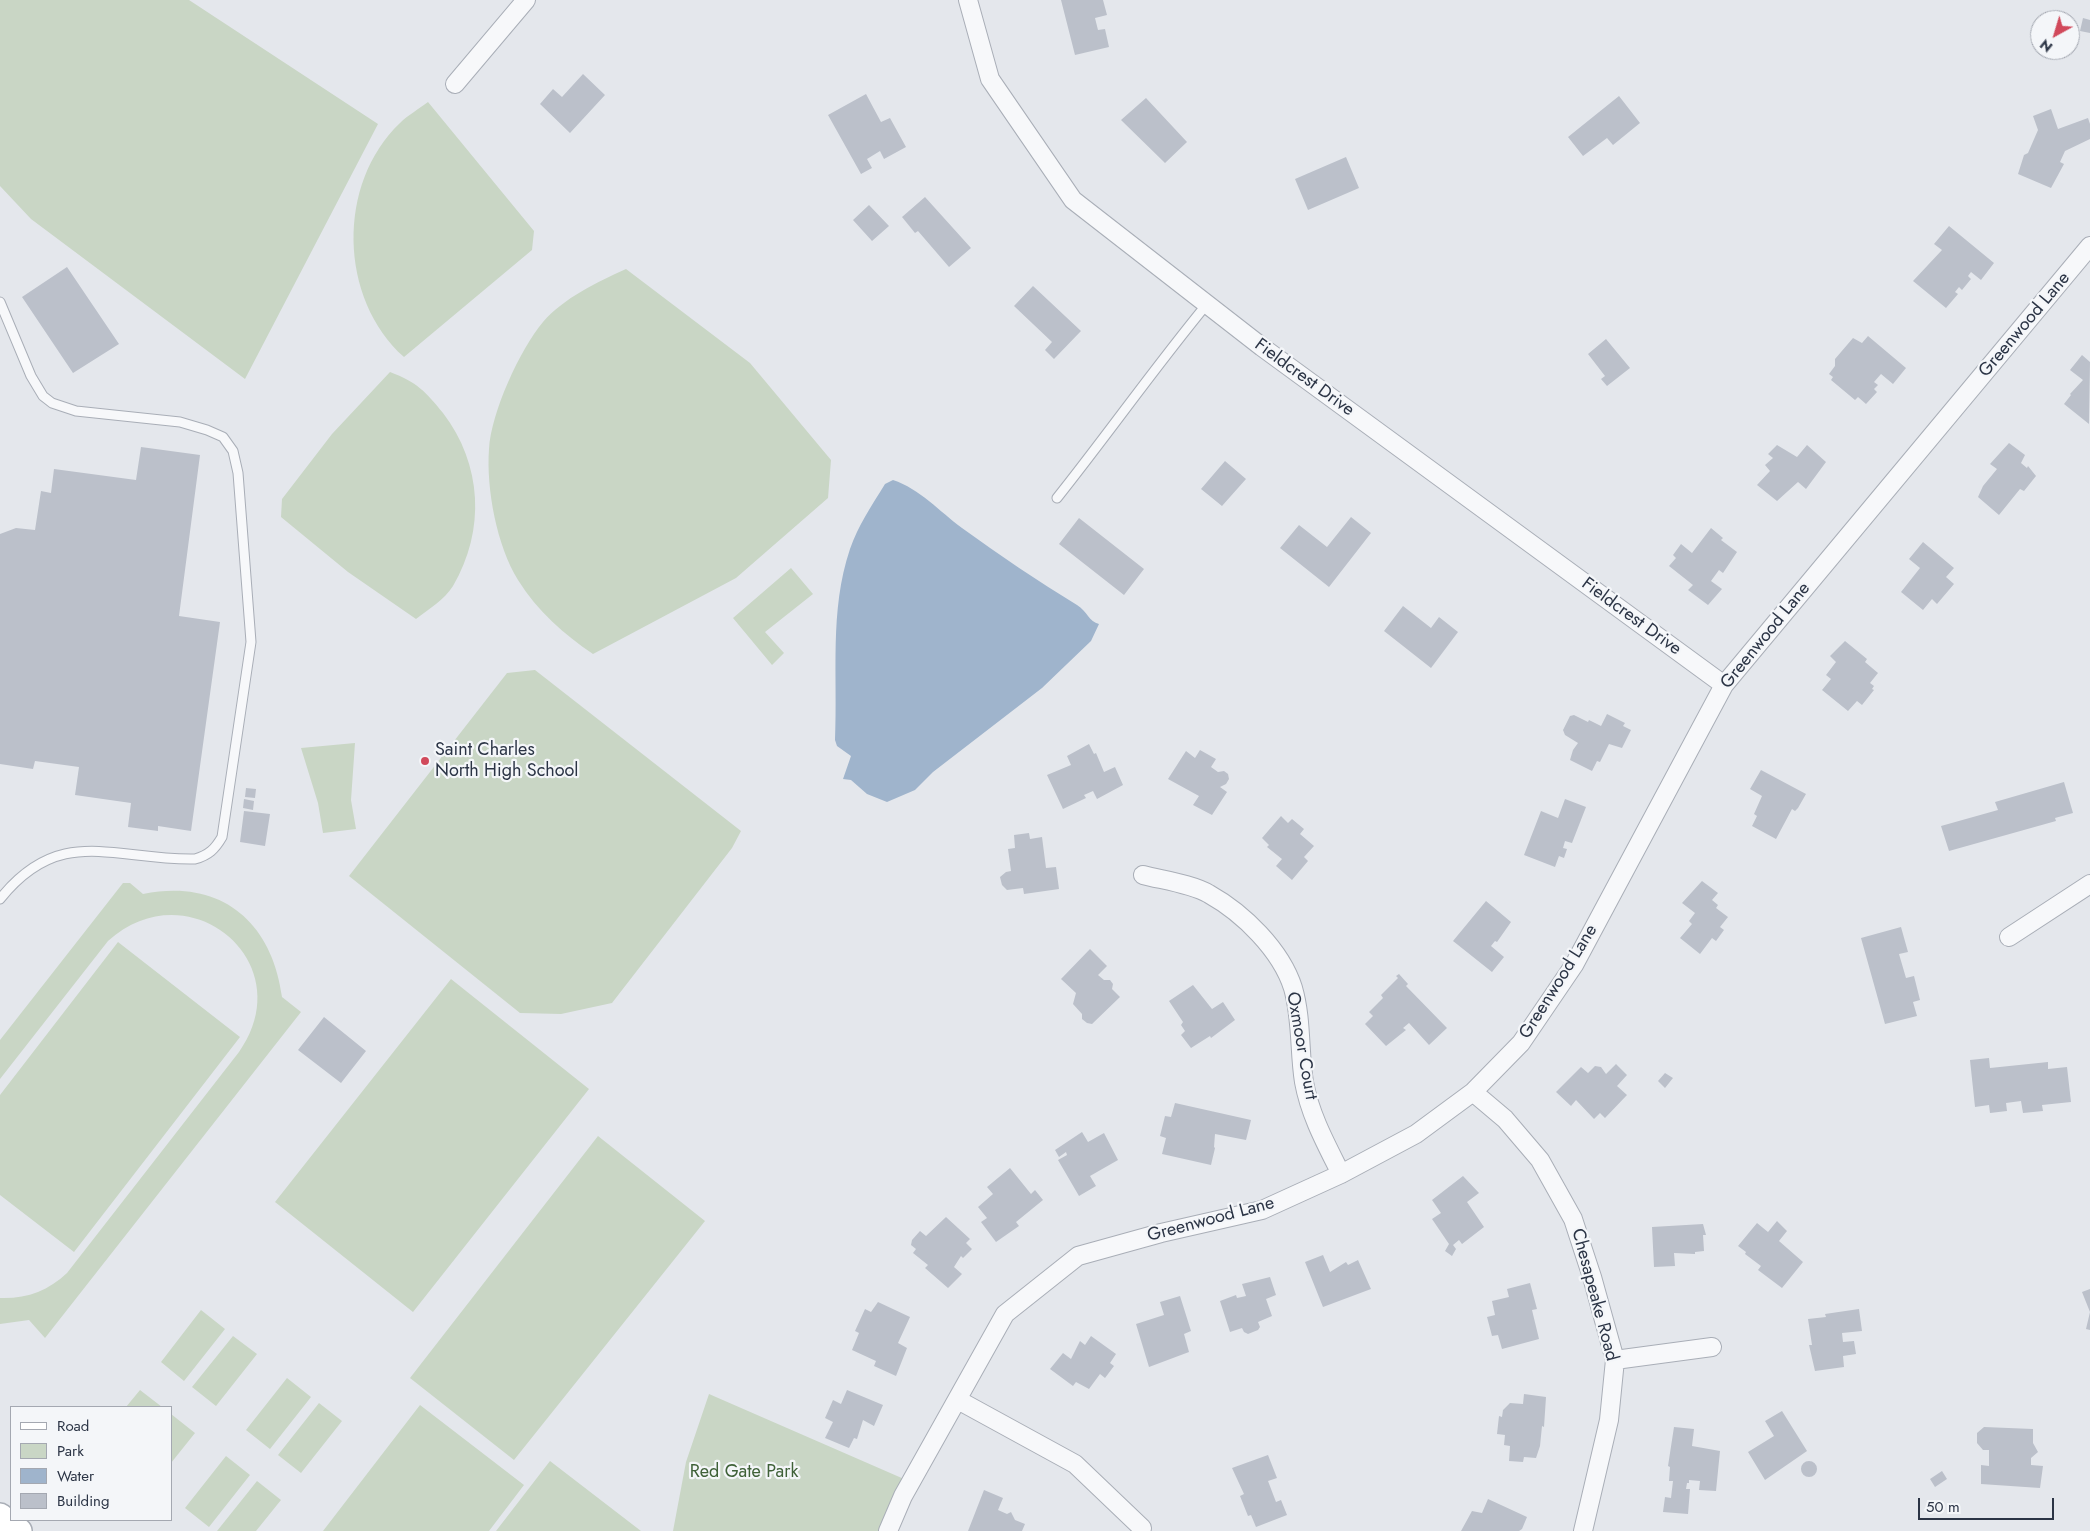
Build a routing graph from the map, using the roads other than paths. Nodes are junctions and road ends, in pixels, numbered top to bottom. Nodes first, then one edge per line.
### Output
1 (526, 0) edge
2 (968, 0) edge
3 (455, 84) dead end
4 (2087, 255) edge
5 (0, 302) edge
6 (1207, 304) junction
7 (1057, 498) dead end
8 (1724, 685) junction
9 (1143, 875) dead end
10 (2090, 884) edge
11 (0, 899) edge
12 (2009, 938) dead end
13 (1473, 1092) junction
14 (1340, 1174) junction
15 (1712, 1347) dead end
16 (1615, 1360) junction
17 (958, 1400) junction
18 (0, 1516) edge
19 (1142, 1528) dead end
20 (19, 1531) edge
21 (888, 1531) edge
22 (1583, 1531) edge

1 - 3 street
2 - 6 street, Fieldcrest Drive
4 - 8 street, Greenwood Lane
5 - 11 lane
6 - 7 lane
6 - 8 street, Fieldcrest Drive
8 - 13 street, Greenwood Lane
9 - 14 street, Oxmoor Court
10 - 12 street
13 - 14 street, Greenwood Lane
13 - 16 street, Chesapeake Road
14 - 17 street, Greenwood Lane
15 - 16 street
16 - 22 street, Chesapeake Road
17 - 19 street
17 - 21 street, Greenwood Lane
18 - 20 main road

